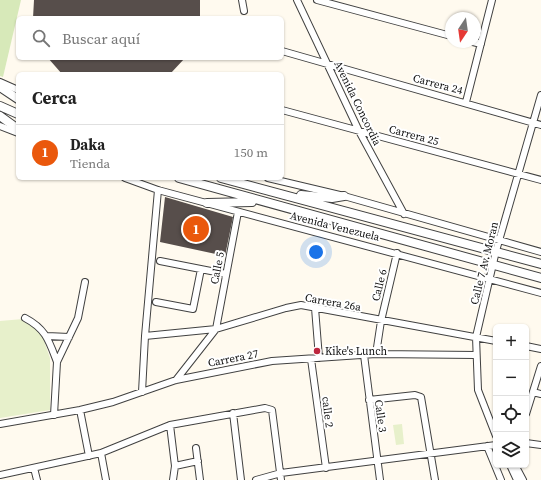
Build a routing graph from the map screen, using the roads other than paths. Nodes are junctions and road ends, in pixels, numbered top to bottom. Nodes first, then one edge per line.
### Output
1 (242, 0) edge
2 (297, 0) edge
3 (317, 0) edge
4 (492, 0) edge
5 (244, 11) dead end
6 (445, 34) edge
7 (481, 44) edge
8 (480, 48) edge
9 (284, 53) edge
10 (328, 66) junction
11 (0, 82) edge
12 (0, 87) edge
13 (16, 89) edge
14 (0, 94) edge
15 (541, 95) edge
16 (16, 98) edge
17 (16, 101) edge
18 (466, 102) junction
19 (0, 106) edge
20 (284, 111) edge
21 (16, 113) edge
22 (0, 116) edge
23 (534, 124) junction
24 (541, 125) edge
25 (0, 126) edge
26 (16, 128) edge
27 (359, 131) junction
28 (16, 132) edge
29 (519, 174) junction
30 (130, 180) edge
31 (187, 180) edge
32 (228, 180) edge
33 (276, 180) edge
34 (541, 180) edge
35 (158, 190) junction
36 (281, 194) junction
37 (344, 196) junction
38 (207, 203) junction
39 (268, 203) junction
40 (238, 212) junction
41 (404, 214) junction
42 (499, 238) junction
43 (496, 251) junction
44 (541, 252) edge
45 (397, 254) junction
46 (160, 261) dead end
47 (493, 264) junction
48 (541, 264) edge
49 (201, 269) junction
50 (226, 274) junction
51 (490, 278) junction
52 (541, 278) edge
53 (85, 282) dead end
54 (541, 293) edge
55 (156, 302) dead end
56 (315, 308) junction
57 (25, 318) dead end
58 (381, 321) junction
59 (216, 329) junction
60 (47, 336) junction
61 (145, 336) junction
62 (69, 337) junction
63 (476, 337) junction
64 (493, 340) edge
65 (529, 347) edge
66 (541, 349) edge
67 (376, 354) junction
68 (476, 354) junction
69 (364, 355) junction
70 (319, 358) junction
71 (311, 359) junction
72 (57, 362) junction
73 (541, 366) edge
74 (176, 380) junction
75 (142, 392) junction
76 (532, 392) junction
77 (541, 394) edge
78 (369, 400) junction
79 (529, 403) edge
80 (80, 410) junction
81 (233, 413) junction
82 (54, 415) junction
83 (0, 424) edge
84 (170, 425) junction
85 (494, 432) edge
86 (529, 443) edge
87 (493, 445) edge
88 (541, 445) edge
89 (487, 446) junction
90 (196, 448) dead end
91 (101, 453) junction
92 (430, 453) junction
93 (89, 456) junction
94 (377, 460) junction
95 (198, 461) junction
96 (175, 466) junction
97 (34, 468) junction
98 (326, 468) junction
99 (511, 468) edge
100 (517, 468) edge
101 (0, 475) edge
102 (281, 477) edge
103 (36, 480) edge
104 (106, 480) edge
105 (173, 480) edge
106 (200, 480) edge
107 (241, 480) edge
108 (256, 480) edge
109 (380, 480) edge
110 (435, 480) edge
111 (501, 480) edge
112 (517, 480) edge
113 (524, 480) edge

1 - 5 street
2 - 10 street, Avenida Concordia
3 - 6 street
4 - 7 street
8 - 18 street
9 - 10 street, Carrera 24
10 - 18 street, Carrera 24
10 - 27 street, Avenida Concordia
11 - 13 street
12 - 16 street
14 - 17 street
15 - 23 street, Calle 7 Av. Moran
18 - 23 street, Carrera 24
19 - 21 street
20 - 27 street, Carrera 25
22 - 26 street
23 - 24 street, Carrera 24
23 - 29 street, Calle 7 Av. Moran
25 - 28 street
27 - 29 street, Carrera 25
27 - 41 street, Avenida Concordia
29 - 34 street, Carrera 25
29 - 42 street, Calle 7 Av. Moran
30 - 35 street, Avenida Venezuela
31 - 39 street, Avenida Venezuela
32 - 36 street, Avenida Venezuela
33 - 37 street
35 - 38 street, Avenida Venezuela
35 - 61 street
36 - 37 street
36 - 43 street, Avenida Venezuela
37 - 41 street
38 - 39 street
38 - 40 street, Avenida Venezuela
39 - 47 street, Avenida Venezuela
40 - 45 street, Avenida Venezuela
40 - 50 street, Calle 5
41 - 42 street
42 - 43 street, Calle 7 Av. Moran
42 - 44 street
43 - 47 street, Calle 7 Av. Moran
43 - 48 street, Avenida Venezuela
45 - 51 street, Avenida Venezuela
45 - 58 street, Calle 6
46 - 49 street
47 - 51 street, Calle 7 Av. Moran
47 - 52 street, Avenida Venezuela
49 - 50 street
49 - 55 street
50 - 59 street, Calle 5
51 - 54 street, Avenida Venezuela
51 - 63 street, Calle 7 Av. Moran
53 - 62 street
56 - 58 street, Carrera 26a
56 - 59 street, Carrera 26a
56 - 70 street
57 - 60 street
58 - 63 street, Carrera 26a
58 - 67 street, Calle 6
59 - 61 street, Carrera 26a
59 - 74 street
60 - 62 street
60 - 72 street
61 - 75 street
62 - 72 street
63 - 64 street, Carrera 26a
63 - 68 street, Calle 7 Av. Moran
65 - 66 street
67 - 68 street, Carrera 27
67 - 69 street, Carrera 27
68 - 85 street, Calle 7 Av. Moran
69 - 70 street, Carrera 27
69 - 78 street, Calle 3
70 - 71 street, Carrera 27
71 - 74 street, Carrera 27
71 - 98 street, calle 2
72 - 82 street
73 - 76 street
74 - 75 street, Carrera 27
75 - 80 street, Carrera 27
76 - 77 street
76 - 79 street
78 - 92 street
78 - 94 street, Calle 3
80 - 82 street, Carrera 27
80 - 93 street
81 - 84 street
81 - 102 street
81 - 107 street
82 - 83 street, Carrera 27
84 - 91 street
84 - 96 street
86 - 88 street
87 - 89 street
89 - 92 street
89 - 111 street
90 - 95 street
91 - 93 street
91 - 104 street
92 - 94 street
92 - 110 street
93 - 97 street
94 - 98 street
94 - 109 street, Calle 3
95 - 96 street
95 - 106 street
96 - 105 street
97 - 101 street
97 - 103 street
98 - 102 street
99 - 112 street
100 - 113 street
102 - 108 street

